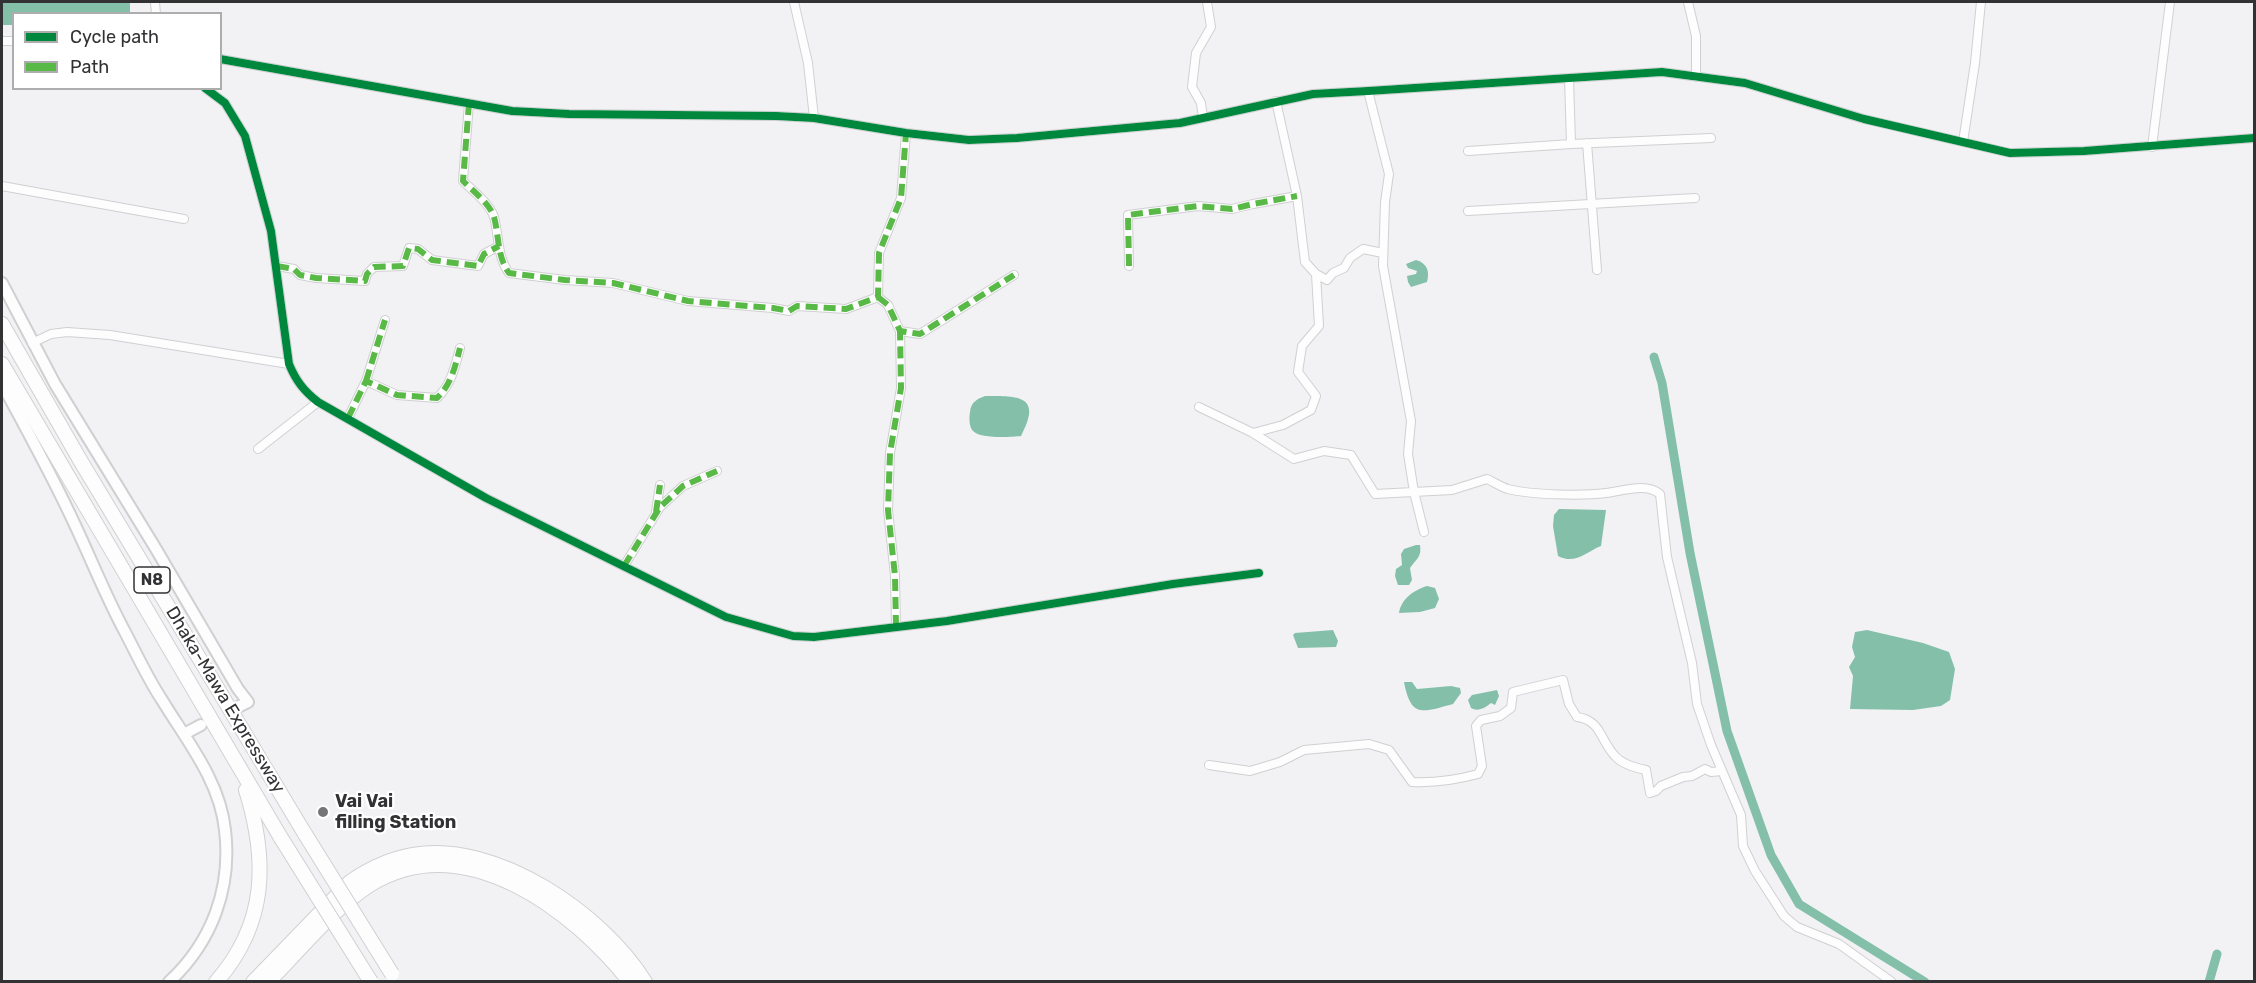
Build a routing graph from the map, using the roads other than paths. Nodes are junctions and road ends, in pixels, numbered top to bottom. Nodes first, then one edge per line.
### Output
1 (794, 2) edge
2 (1207, 2) edge
3 (1688, 2) edge
4 (1981, 2) edge
5 (2170, 2) edge
6 (222, 59) edge
7 (1695, 77) junction
8 (1569, 78) junction
9 (208, 90) edge
10 (1368, 91) junction
11 (1276, 102) junction
12 (469, 103) junction
13 (814, 118) junction
14 (1203, 118) junction
15 (906, 133) junction
16 (1711, 138) dead end
17 (2254, 138) edge
18 (1963, 142) junction
19 (1587, 143) junction
20 (1571, 144) junction
21 (2152, 147) junction
22 (1468, 151) dead end
23 (2, 186) edge
24 (1297, 196) junction
25 (1695, 198) dead end
26 (1592, 204) junction
27 (1468, 211) dead end
28 (184, 219) dead end
29 (499, 246) junction
30 (1383, 253) junction
31 (277, 266) junction
32 (1129, 266) dead end
33 (1597, 270) dead end
34 (1316, 274) junction
35 (1014, 275) dead end
36 (2, 283) edge
37 (878, 297) junction
38 (385, 320) dead end
39 (2, 324) edge
40 (900, 331) junction
41 (32, 342) junction
42 (460, 348) dead end
43 (2, 364) edge
44 (289, 364) junction
45 (366, 381) junction
46 (2, 384) edge
47 (318, 402) junction
48 (1199, 407) dead end
49 (348, 418) junction
50 (1253, 433) junction
51 (258, 449) dead end
52 (717, 471) dead end
53 (660, 484) dead end
54 (1414, 492) junction
55 (656, 515) junction
56 (1424, 532) dead end
57 (624, 566) junction
58 (1259, 573) dead end
59 (896, 627) junction
60 (238, 707) dead end
61 (201, 725) dead end
62 (184, 734) junction
63 (1209, 765) dead end
64 (238, 766) junction
65 (1722, 771) junction
66 (394, 978) edge
67 (169, 981) edge
68 (216, 981) edge
69 (253, 981) edge
70 (268, 981) edge
71 (371, 981) edge
72 (630, 981) edge
73 (645, 981) edge
74 (1892, 981) edge

1 - 13 street
2 - 14 street
3 - 7 street
4 - 18 street
5 - 21 street
6 - 12 street
7 - 8 street
7 - 18 street
8 - 10 street
8 - 20 street
9 - 31 street
10 - 11 street
10 - 30 street
11 - 14 street
11 - 24 street
12 - 13 street
12 - 29 street
13 - 15 street
14 - 15 street
15 - 37 street
16 - 19 street
17 - 21 street
18 - 21 street
19 - 20 street
19 - 26 street
20 - 22 street
23 - 28 street
24 - 32 street
24 - 34 street
25 - 26 street
26 - 27 street
26 - 33 street
29 - 31 street
29 - 37 street
30 - 34 street
30 - 54 street
31 - 44 street
34 - 50 street
35 - 40 street
36 - 41 main road
37 - 40 street
38 - 45 street
39 - 66 highway, Dhaka-Mawa Expressway / N8, bridge
40 - 59 street
41 - 44 street
41 - 60 main road
42 - 45 street
43 - 64 highway, Dhaka-Mawa Expressway / N8
44 - 47 street
45 - 49 street
46 - 62 main road
47 - 49 street
47 - 51 street
48 - 50 street
49 - 57 street
50 - 54 street
52 - 55 street
53 - 55 street
54 - 56 street
54 - 65 street
55 - 57 street
57 - 59 street
58 - 59 street
61 - 62 main road
62 - 67 main road
63 - 65 street
64 - 68 highway
64 - 71 highway, Dhaka-Mawa Expressway / N8, bridge
65 - 74 street
69 - 73 highway
70 - 72 highway

